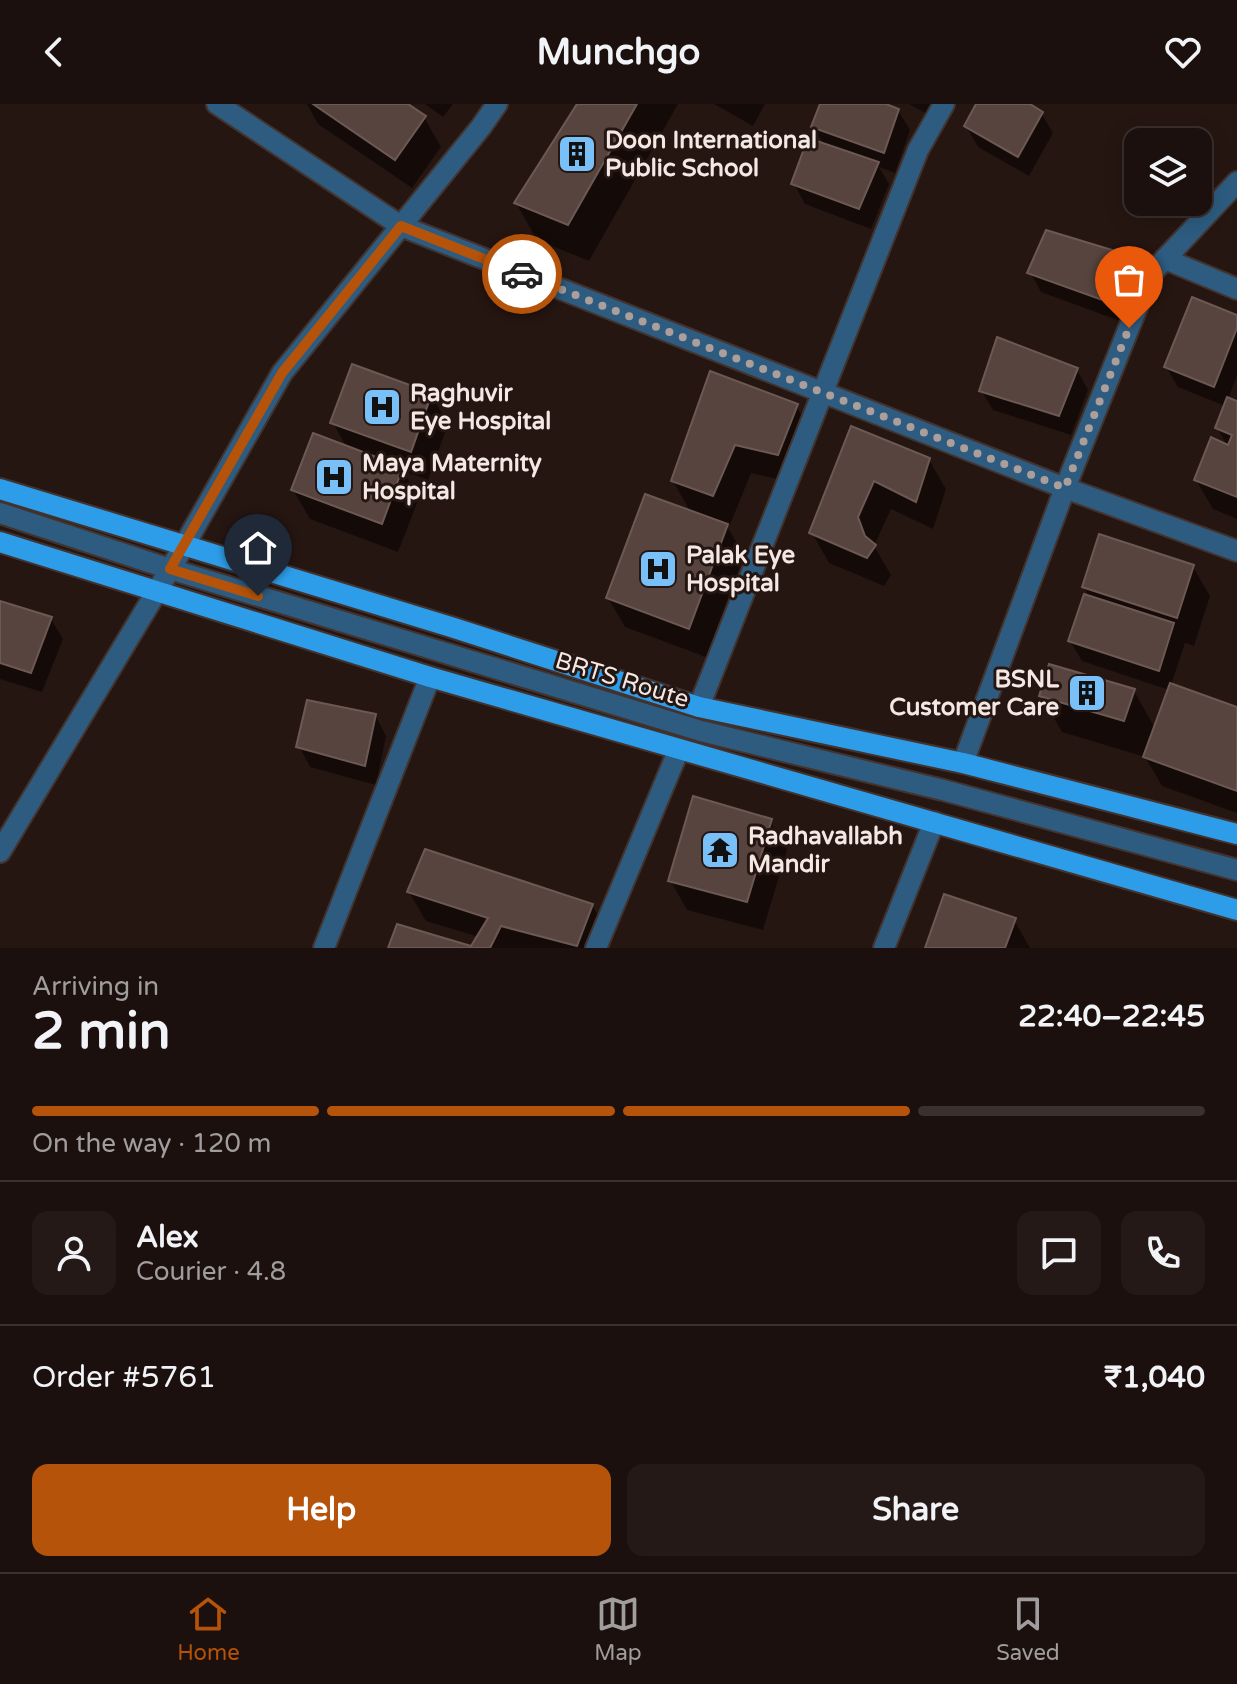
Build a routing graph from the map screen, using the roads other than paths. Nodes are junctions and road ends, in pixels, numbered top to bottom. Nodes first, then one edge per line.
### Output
1 (217, 104) edge
2 (497, 104) edge
3 (944, 104) edge
4 (242, 111) edge
5 (1237, 182) edge
6 (401, 226) junction
7 (1165, 259) junction
8 (1237, 289) edge
9 (823, 392) junction
10 (1065, 488) junction
11 (0, 489) edge
12 (0, 513) edge
13 (0, 542) edge
14 (184, 546) junction
15 (1237, 551) edge
16 (170, 569) junction
17 (154, 591) junction
18 (430, 677) junction
19 (699, 707) junction
20 (679, 749) junction
21 (963, 763) junction
22 (934, 822) junction
23 (1237, 834) edge
24 (0, 852) edge
25 (1237, 870) edge
26 (1237, 910) edge
27 (324, 948) edge
28 (596, 948) edge
29 (884, 948) edge

1 - 4 street
2 - 6 street
3 - 9 street
4 - 6 street
5 - 7 street
6 - 9 street
6 - 14 street
7 - 8 street
7 - 10 street
9 - 10 street
9 - 19 street
10 - 15 street
10 - 21 street
11 - 14 main road
12 - 16 street, BRTS Route
13 - 17 main road
14 - 16 street
14 - 19 main road
16 - 17 street
16 - 25 street, BRTS Route
17 - 18 main road
17 - 24 street
18 - 20 main road
18 - 27 street
19 - 21 main road
20 - 22 main road
20 - 28 street
21 - 23 main road
22 - 26 main road
22 - 29 street

